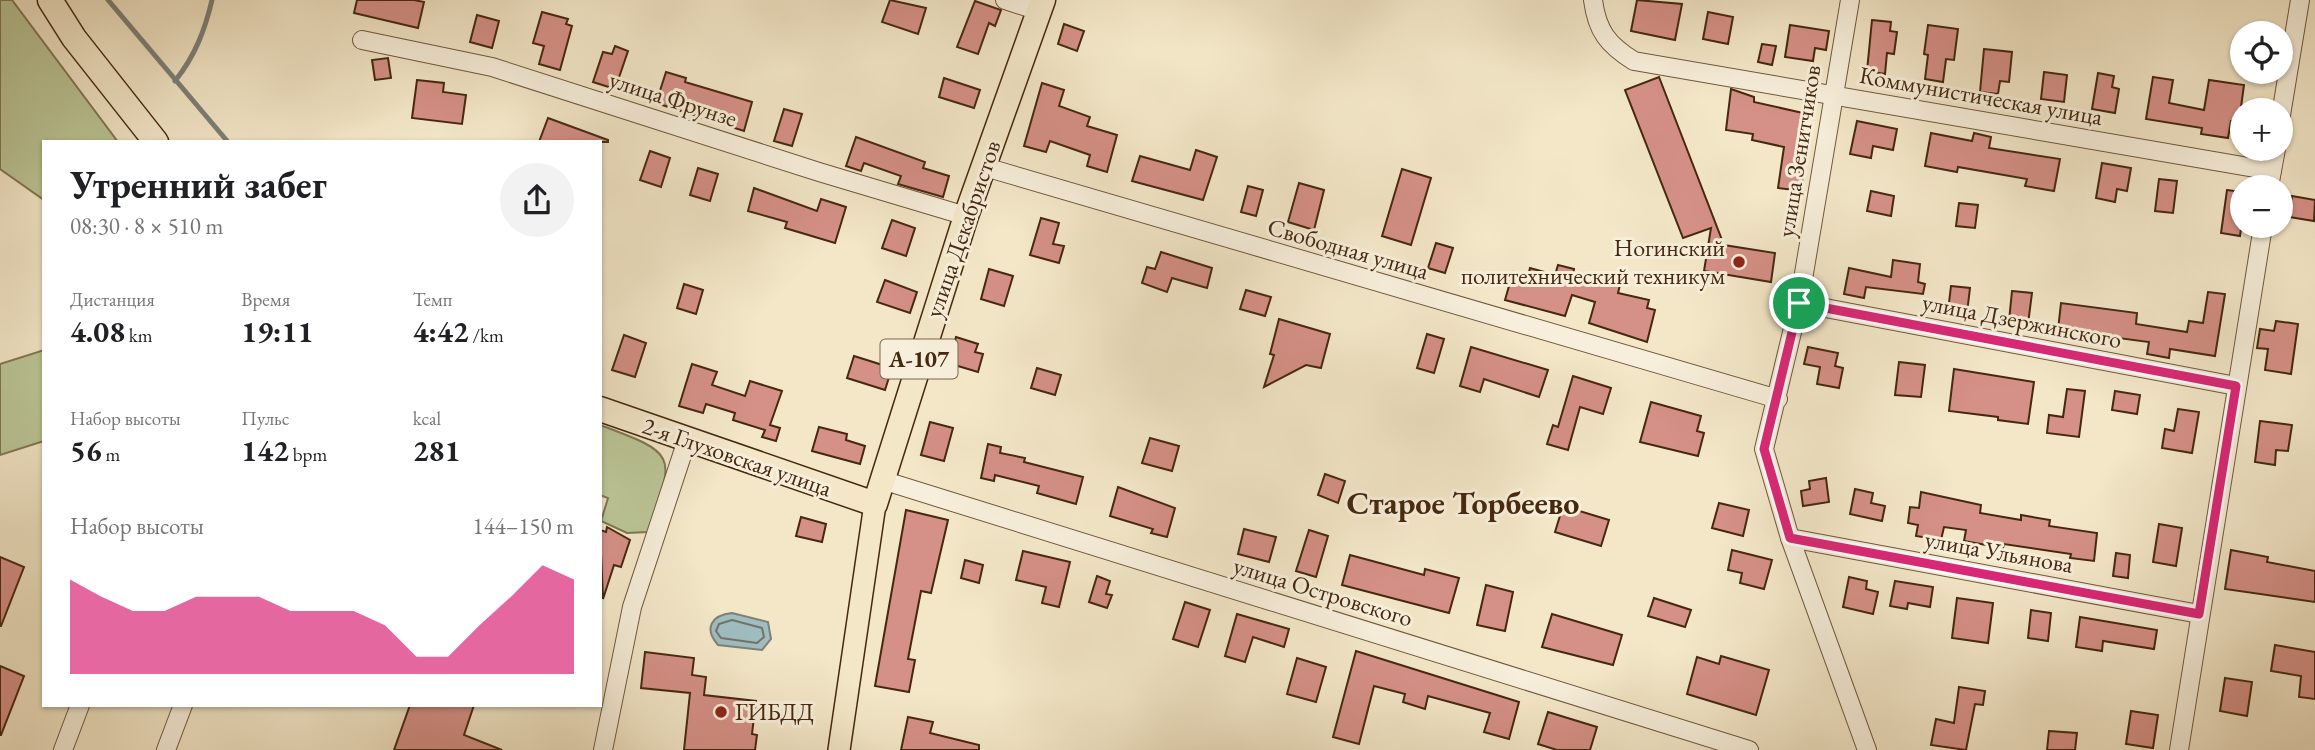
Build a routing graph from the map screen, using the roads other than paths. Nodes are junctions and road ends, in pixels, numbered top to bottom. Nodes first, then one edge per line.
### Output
1 (50, 0) edge
2 (1005, 0) edge
3 (1593, 0) edge
4 (1850, 0) edge
5 (2300, 0) edge
6 (1041, 6) edge
7 (362, 40) dead end
8 (1832, 96) junction
9 (2284, 98) edge
10 (154, 140) edge
11 (985, 167) junction
12 (2250, 175) edge
13 (966, 216) junction
14 (2261, 238) edge
15 (1799, 303) junction
16 (2236, 386) junction
17 (1778, 399) junction
18 (602, 410) edge
19 (687, 440) junction
20 (882, 480) junction
21 (874, 504) junction
22 (1790, 538) junction
23 (2199, 614) junction
24 (79, 707) edge
25 (182, 707) edge
26 (63, 750) edge
27 (166, 750) edge
28 (603, 750) edge
29 (839, 750) edge
30 (1749, 750) edge
31 (1867, 750) edge
32 (2179, 750) edge

1 - 10 highway
2 - 6 street
3 - 8 street, Коммунистическая улица
4 - 8 street, улица Зенитчиков
5 - 9 street
6 - 11 highway, улица Декабристов / А-107
7 - 13 street, улица Фрунзе
8 - 12 street, Коммунистическая улица
8 - 15 street, улица Зенитчиков
11 - 13 highway, улица Декабристов / А-107
11 - 17 street, Свободная улица
13 - 20 highway, улица Декабристов / А-107
14 - 16 street
15 - 16 street, улица Дзержинского
15 - 17 street, улица Зенитчиков
16 - 23 street
17 - 22 street, улица Зенитчиков
18 - 19 highway, 2-я Глуховская улица
19 - 21 highway, 2-я Глуховская улица
19 - 28 street
20 - 21 highway, улица Декабристов / А-107
20 - 30 street, улица Островского
21 - 29 main road, улица Декабристов / А-107
22 - 23 street, улица Ульянова
22 - 31 street, улица Зенитчиков
23 - 32 street
24 - 26 street
25 - 27 street

